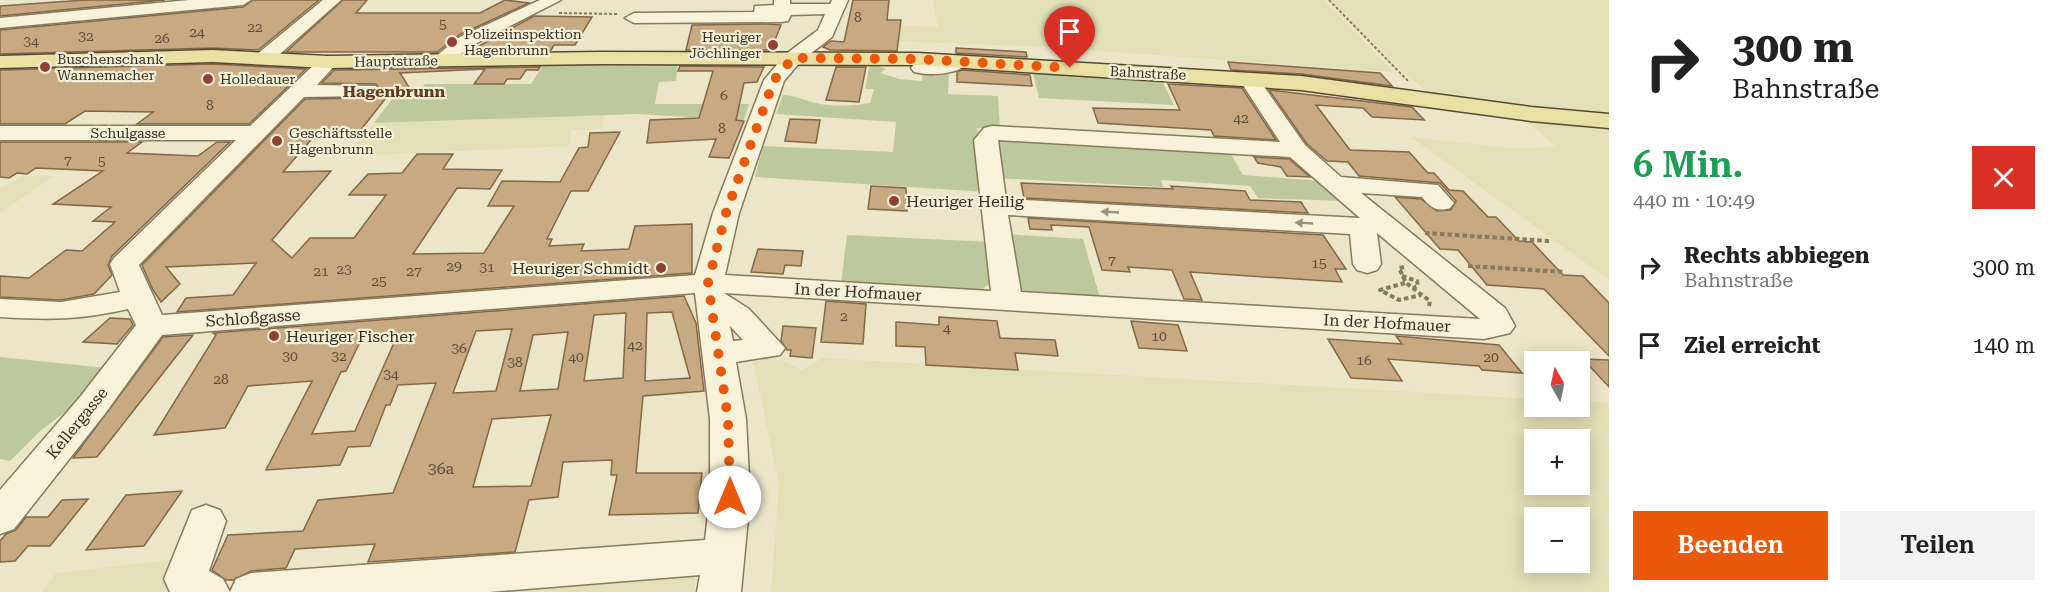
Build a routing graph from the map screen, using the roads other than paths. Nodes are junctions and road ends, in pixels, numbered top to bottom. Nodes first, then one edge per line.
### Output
1 (122, 0) edge
2 (243, 0) edge
3 (333, 0) edge
4 (553, 0) edge
5 (757, 2) dead end
6 (839, 3) edge
7 (782, 5) edge
8 (713, 10) dead end
9 (102, 13) junction
10 (626, 16) road end
11 (34, 18) junction
12 (0, 23) edge
13 (0, 47) edge
14 (793, 58) junction
15 (264, 59) junction
16 (874, 59) junction
17 (441, 60) junction
18 (0, 62) edge
19 (328, 62) junction
20 (959, 62) junction
21 (1249, 79) junction
22 (369, 90) dead end
23 (300, 91) junction
24 (1609, 121) edge
25 (0, 133) edge
26 (257, 133) junction
27 (1297, 150) junction
28 (1334, 184) junction
29 (1441, 203) dead end
30 (995, 206) junction
31 (1376, 226) junction
32 (1366, 264) dead end
33 (709, 291) junction
34 (1007, 300) junction
35 (0, 308) edge
36 (145, 312) junction
37 (718, 353) junction
38 (0, 518) edge
39 (206, 521) dead end
40 (721, 574) edge
41 (208, 592) edge
42 (251, 592) edge

1 - 9 street
2 - 9 street
3 - 15 street
4 - 17 street
5 - 7 street
6 - 7 street
6 - 14 street
7 - 8 street
7 - 10 street
9 - 11 street
11 - 12 street
11 - 13 street
14 - 16 main road, Bahnstraße
14 - 17 main road, Hauptstraße
14 - 33 street
15 - 18 main road, Hauptstraße
15 - 19 main road, Hauptstraße
16 - 20 main road, Bahnstraße
16 - 20 street
17 - 19 main road, Hauptstraße
19 - 23 street
20 - 21 main road, Bahnstraße
21 - 24 main road, Bahnstraße
21 - 27 street, In der Hofmauer
22 - 23 street
23 - 26 street
25 - 26 street, Schulgasse
26 - 36 street
27 - 28 street, In der Hofmauer
27 - 30 street
28 - 29 street
28 - 31 street, In der Hofmauer
31 -> 30 street
30 - 34 street
31 - 32 street
31 - 34 street, In der Hofmauer
33 - 34 street, In der Hofmauer
33 - 36 street, Schloßgasse
33 - 37 street
33 - 37 street
35 - 36 street, Schloßgasse
36 - 38 street, Kellergasse
37 - 40 street
39 - 41 street
40 - 42 street

